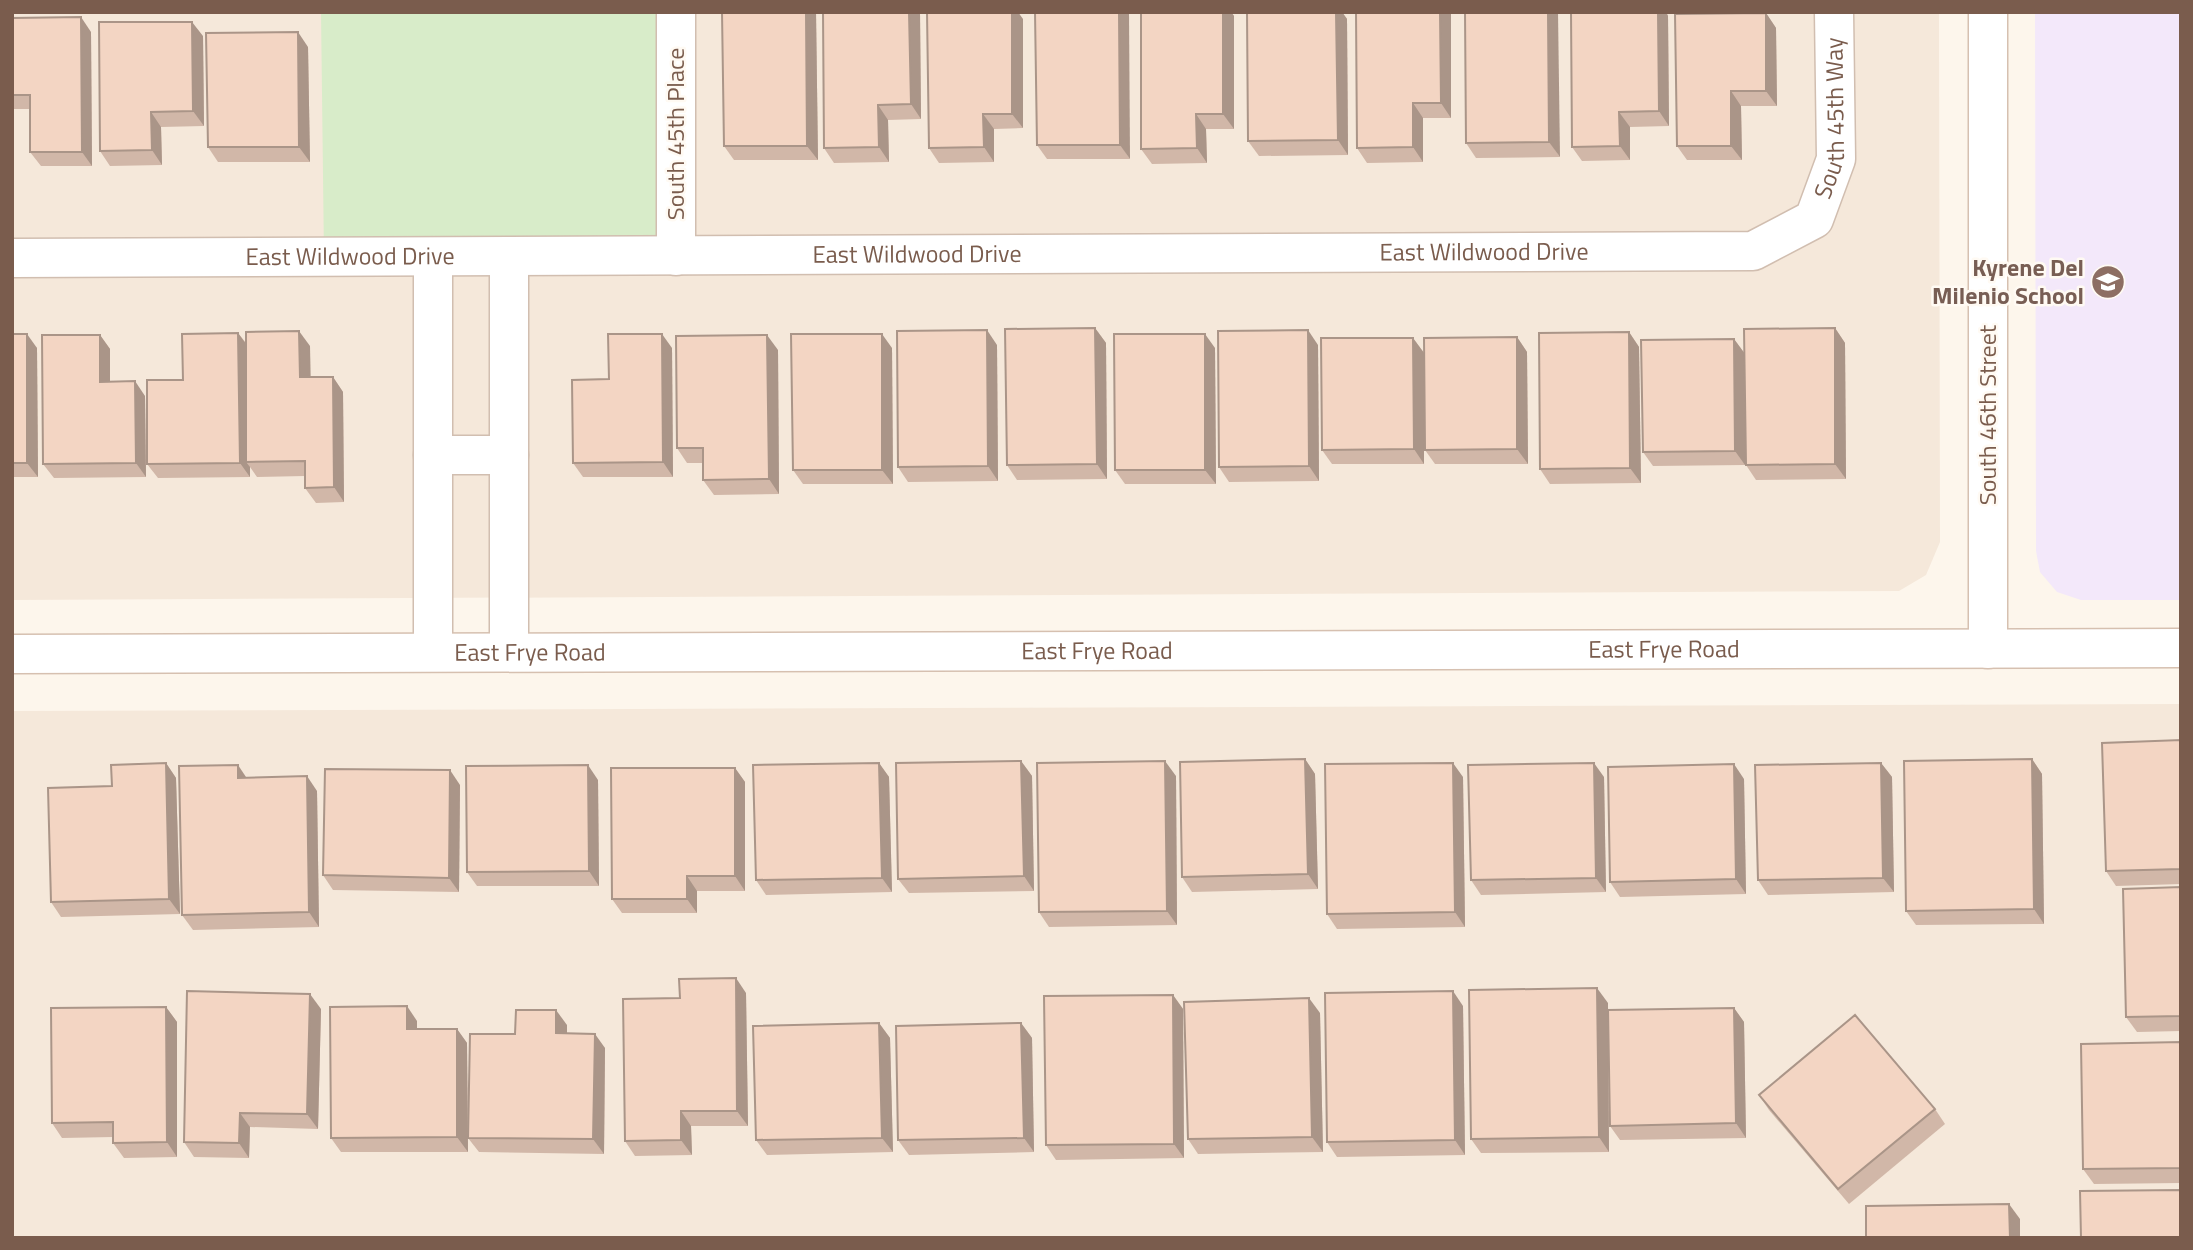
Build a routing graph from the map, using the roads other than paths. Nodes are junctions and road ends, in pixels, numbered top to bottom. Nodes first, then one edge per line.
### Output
1 (676, 12) edge
2 (1835, 12) edge
3 (1988, 12) edge
4 (1814, 219) joint
5 (677, 256) junction
6 (433, 257) junction
7 (509, 257) junction
8 (12, 258) edge
9 (433, 455) junction
10 (509, 455) junction
11 (2181, 648) edge
12 (1987, 649) junction
13 (433, 652) junction
14 (509, 652) junction
15 (12, 654) edge

1 - 5 street, South 45th Place
2 - 4 street, South 45th Way
3 - 12 street, South 46th Street
4 - 5 street, East Wildwood Drive
5 - 7 street, East Wildwood Drive
6 - 7 street, East Wildwood Drive
6 - 8 street, East Wildwood Drive
6 - 9 street
7 - 10 street
9 - 10 street
9 - 13 street
10 - 14 street
11 - 12 street, East Frye Road
12 - 14 street, East Frye Road
13 - 14 street, East Frye Road
13 - 15 street, East Frye Road

